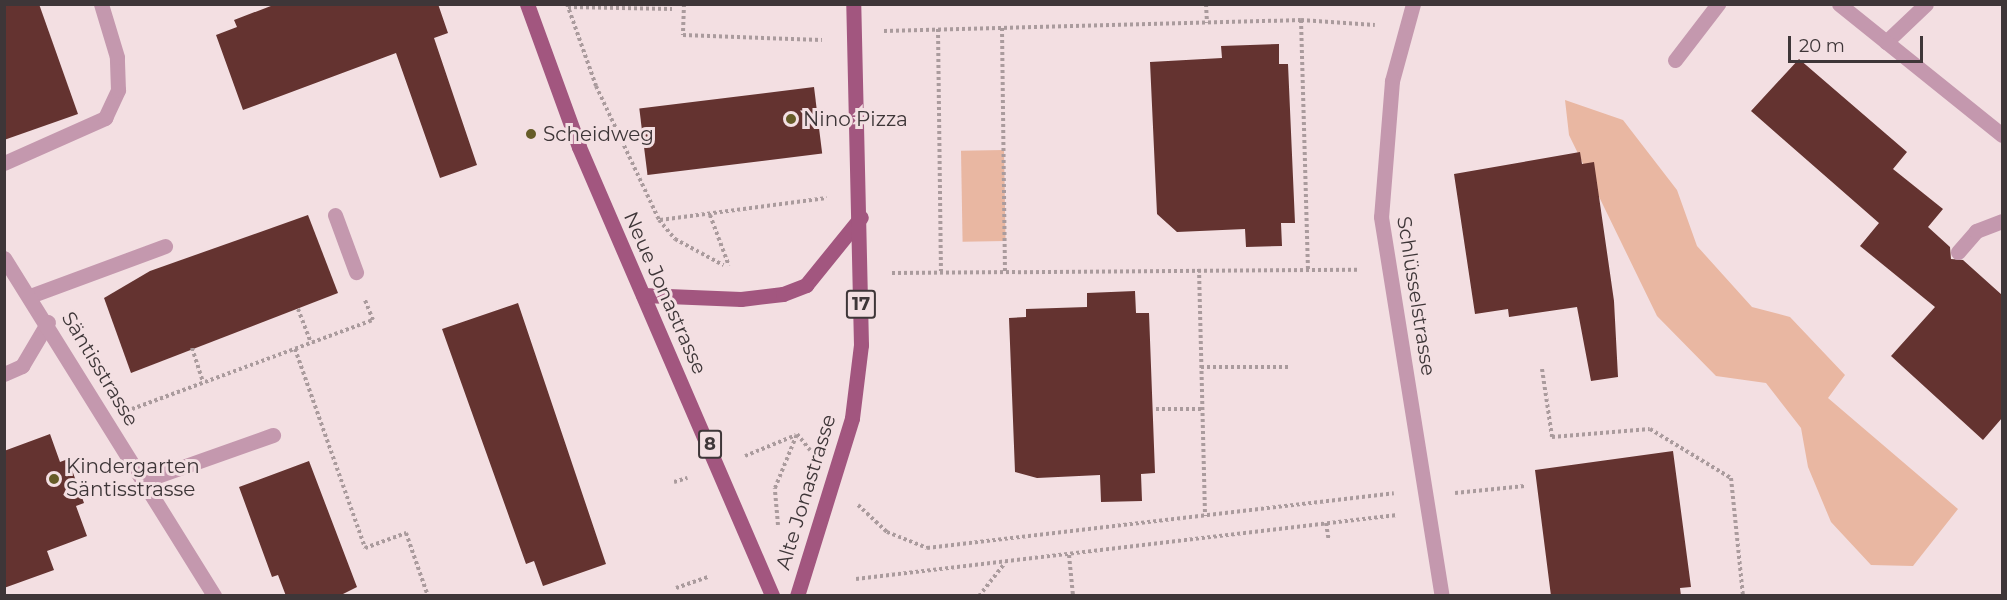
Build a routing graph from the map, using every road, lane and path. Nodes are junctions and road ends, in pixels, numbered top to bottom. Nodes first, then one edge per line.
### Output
1 (101, 4) edge
2 (527, 4) edge
3 (684, 4) edge
4 (853, 4) edge
5 (1206, 4) edge
6 (1413, 4) edge
7 (1718, 4) edge
8 (1839, 4) edge
9 (1926, 4) edge
10 (567, 6) edge
11 (672, 9) dead end
12 (1301, 20) junction
13 (1207, 23) junction
14 (1406, 27) junction
15 (1002, 28) junction
16 (938, 29) junction
17 (884, 31) dead end
18 (825, 40) dead end
19 (1886, 42) junction
20 (1675, 60) dead end
21 (2002, 135) edge
22 (4, 163) edge
23 (828, 198) dead end
24 (335, 214) dead end
25 (710, 215) junction
26 (861, 217) junction
27 (659, 220) junction
28 (2002, 221) edge
29 (165, 246) dead end
30 (1958, 252) dead end
31 (4, 258) edge
32 (1392, 267) junction
33 (1199, 269) junction
34 (1005, 271) junction
35 (356, 272) dead end
36 (941, 272) junction
37 (1308, 272) junction
38 (892, 273) dead end
39 (363, 295) dead end
40 (643, 295) junction
41 (30, 296) junction
42 (298, 309) dead end
43 (48, 322) junction
44 (311, 343) junction
45 (192, 348) dead end
46 (295, 349) junction
47 (1289, 367) dead end
48 (1201, 368) junction
49 (1542, 369) dead end
50 (4, 374) edge
51 (203, 381) junction
52 (1156, 409) dead end
53 (1203, 409) junction
54 (120, 414) dead end
55 (273, 435) dead end
56 (720, 466) junction
57 (143, 481) junction
58 (1525, 486) dead end
59 (1426, 496) junction
60 (1401, 515) dead end
61 (1205, 516) junction
62 (875, 522) dead end
63 (1326, 524) junction
64 (779, 536) dead end
65 (1329, 541) dead end
66 (1069, 555) junction
67 (1005, 562) junction
68 (708, 577) dead end
69 (856, 579) dead end
70 (676, 588) dead end
71 (214, 596) edge
72 (428, 596) edge
73 (772, 596) edge
74 (797, 596) edge
75 (979, 596) edge
76 (1073, 596) edge
77 (1442, 596) edge
78 (1743, 596) edge

1 - 22 street
2 - 40 main road, Neue Jonastrasse / 8
3 - 18 path
4 - 26 main road, Alte Jonastrasse / 17
5 - 13 path
6 - 14 street, Schlüsselstrasse
7 - 20 street
8 - 19 street
9 - 19 street
10 - 11 path
10 - 27 path
12 - 13 path
12 - 14 path
12 - 37 path
13 - 15 path
14 - 32 street, Schlüsselstrasse
15 - 16 path
15 - 34 path
16 - 17 path
16 - 36 path
19 - 21 street
23 - 25 path
24 - 35 street
25 - 27 path
25 - 27 path
26 - 40 main road
26 - 74 main road, Alte Jonastrasse / 17
28 - 30 street
29 - 41 street
31 - 41 street, Säntisstrasse
32 - 37 path
32 - 59 street, Schlüsselstrasse
33 - 34 path
33 - 37 path
33 - 48 path
34 - 36 path
36 - 38 path
39 - 44 path
40 - 56 main road, Neue Jonastrasse / 8
41 - 43 street, Säntisstrasse
42 - 44 path
43 - 50 street
43 - 57 street, Säntisstrasse
44 - 46 path
45 - 51 path
46 - 51 path
46 - 72 path
47 - 48 path
48 - 53 path
49 - 78 path
51 - 54 path
52 - 53 path
53 - 61 path
55 - 57 street
56 - 64 path
56 - 73 main road, Neue Jonastrasse / 8
57 - 71 street, Säntisstrasse
58 - 59 path
59 - 61 path
59 - 77 street, Schlüsselstrasse
60 - 63 path
61 - 62 path
63 - 65 path
63 - 66 path
66 - 67 path
66 - 76 path
67 - 69 path
67 - 75 path
68 - 70 path

